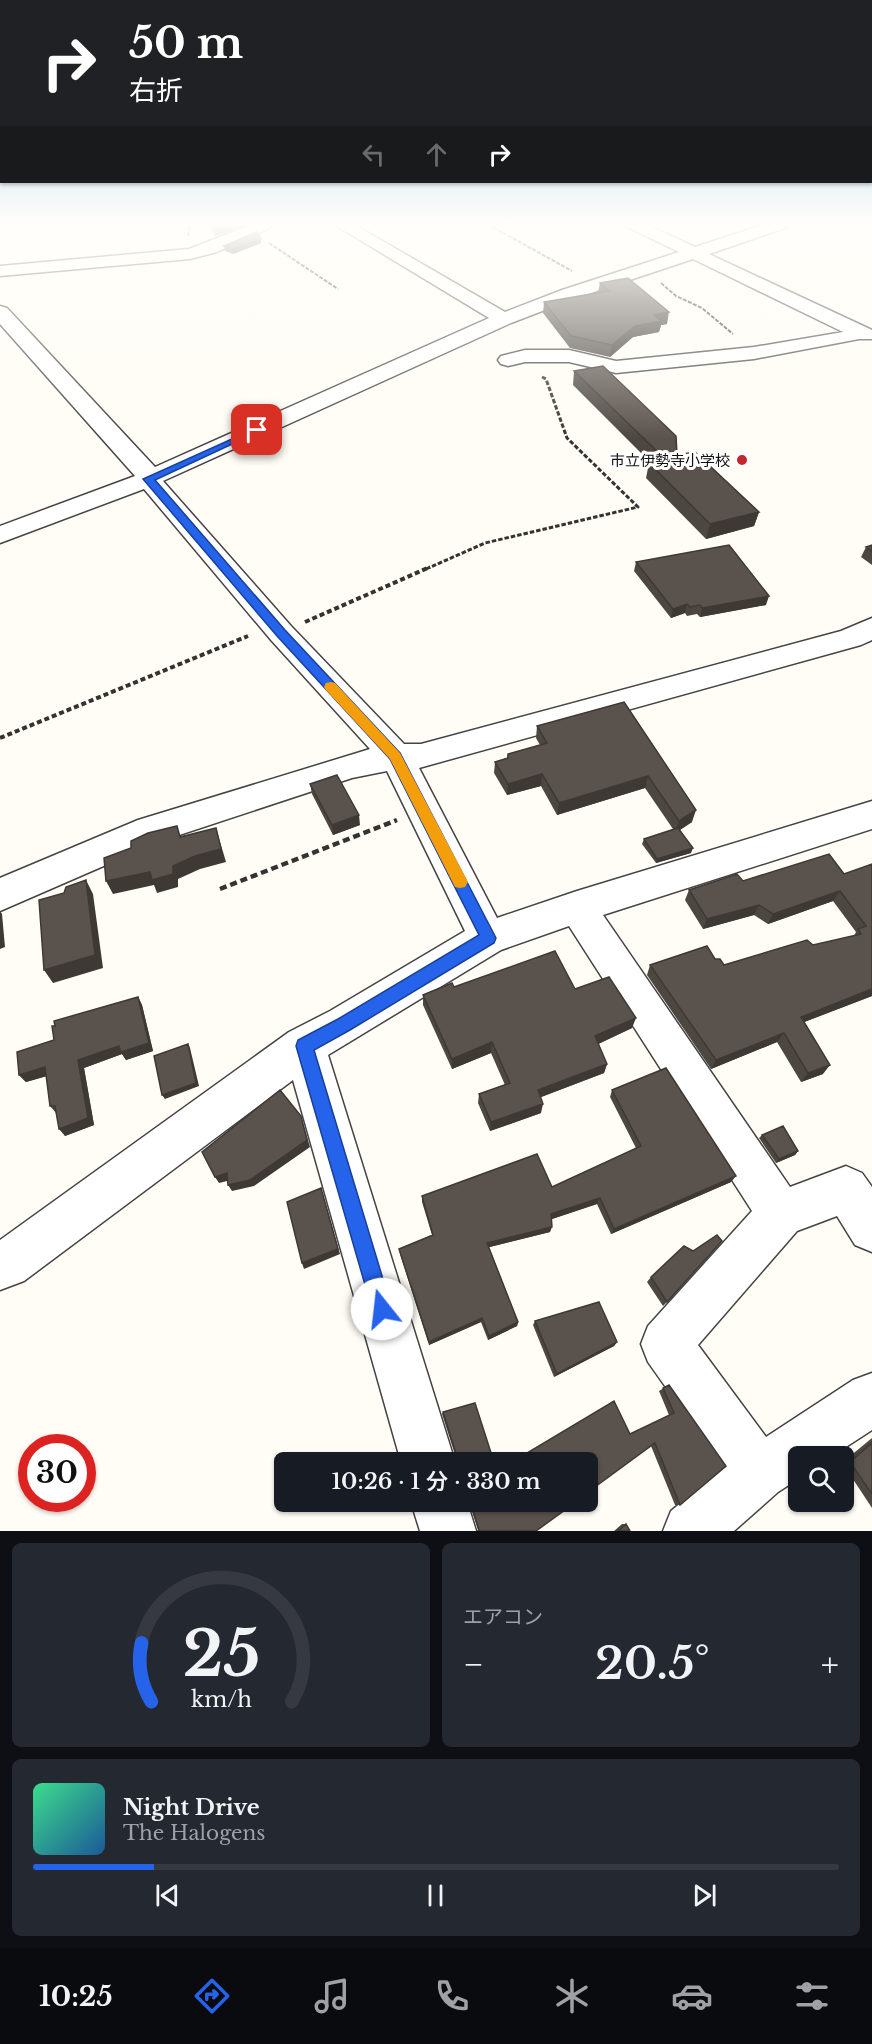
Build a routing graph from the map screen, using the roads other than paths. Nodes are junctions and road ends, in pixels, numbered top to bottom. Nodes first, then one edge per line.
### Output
1 (465, 296) edge
2 (566, 296) edge
3 (785, 296) edge
4 (0, 312) edge
5 (504, 319) junction
6 (865, 335) edge
7 (508, 360) road end
8 (148, 479) junction
9 (0, 535) edge
10 (872, 628) edge
11 (396, 756) junction
12 (872, 816) edge
13 (0, 895) edge
14 (577, 907) junction
15 (488, 938) junction
16 (304, 1046) junction
17 (781, 1214) junction
18 (872, 1228) edge
19 (0, 1266) edge
20 (872, 1399) edge
21 (425, 1452) edge
22 (759, 1473) junction
23 (442, 1512) edge
24 (448, 1531) edge
25 (691, 1531) edge

1 - 5 street
2 - 5 street
3 - 6 street
4 - 8 street
5 - 8 street
6 - 7 street
8 - 9 street
8 - 11 street
10 - 11 street
11 - 13 street
11 - 15 street
12 - 14 street
14 - 15 street
14 - 17 street
15 - 16 street
16 - 19 street
16 - 21 street
17 - 18 street
17 - 22 street
20 - 22 street
22 - 25 street
23 - 24 street

